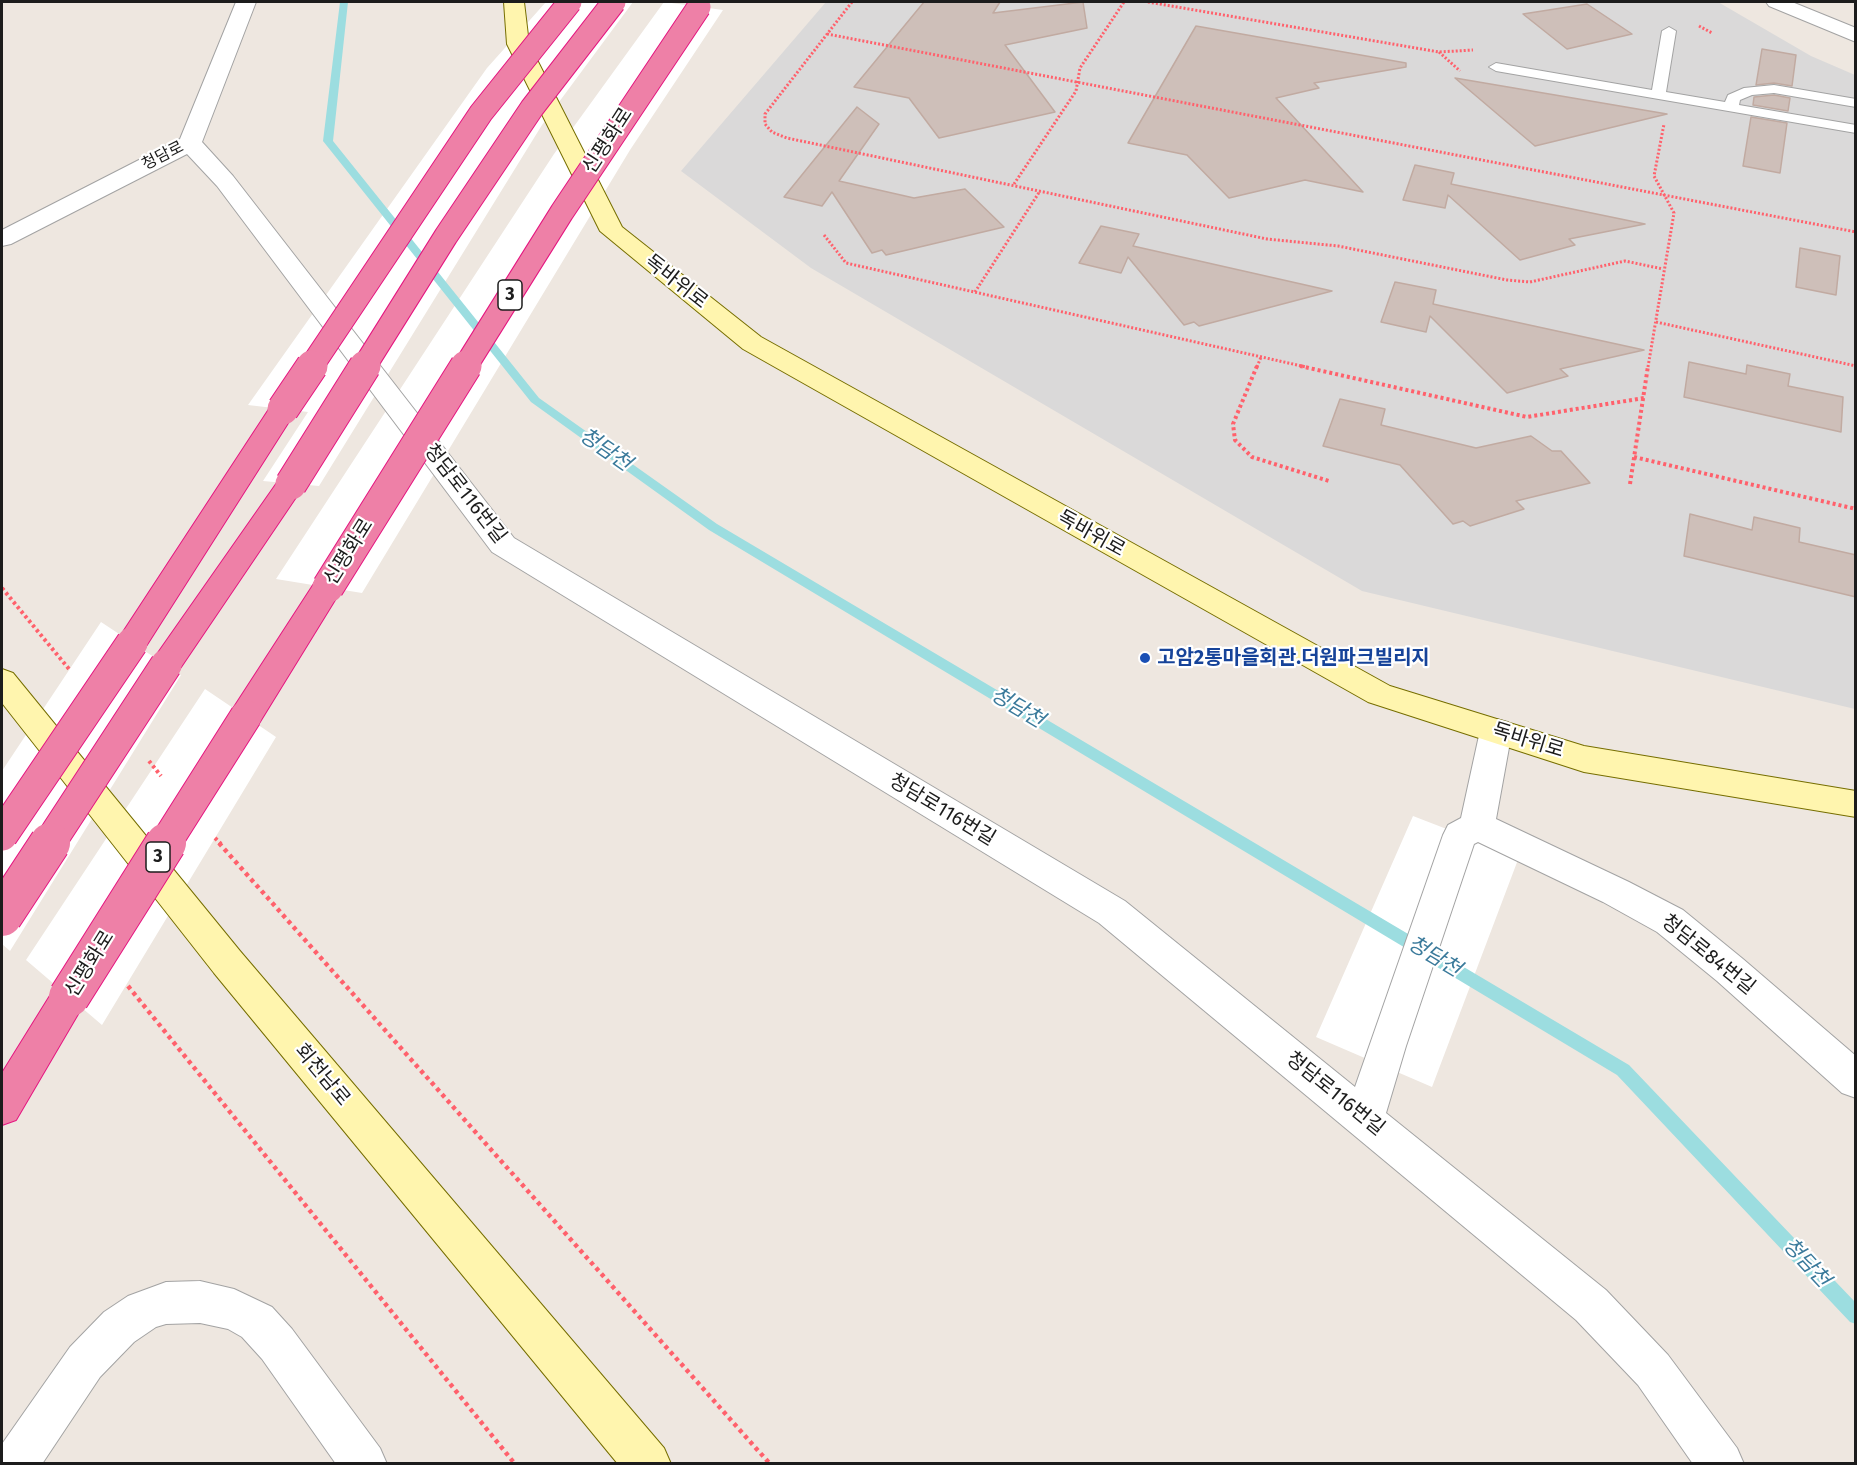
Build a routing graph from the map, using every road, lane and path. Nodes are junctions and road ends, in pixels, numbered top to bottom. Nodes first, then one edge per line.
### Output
1 (246, 2) edge
2 (514, 2) edge
3 (570, 2) edge
4 (614, 2) edge
5 (852, 2) edge
6 (1124, 2) edge
7 (1148, 2) edge
8 (1776, 2) edge
9 (701, 4) edge
10 (1669, 31) dead end
11 (826, 34) junction
12 (1856, 36) edge
13 (1481, 50) dead end
14 (1439, 52) junction
15 (1496, 67) dead end
16 (1460, 71) dead end
17 (1078, 82) junction
18 (1658, 95) junction
19 (1856, 103) edge
20 (1731, 108) junction
21 (1856, 129) edge
22 (190, 143) junction
23 (1014, 184) junction
24 (1040, 191) junction
25 (1666, 196) junction
26 (1856, 232) edge
27 (824, 235) dead end
28 (2, 239) edge
29 (1663, 269) junction
30 (975, 292) junction
31 (1656, 322) junction
32 (1261, 357) junction
33 (1856, 366) edge
34 (1644, 398) junction
35 (1634, 458) junction
36 (1329, 482) dead end
37 (1630, 484) dead end
38 (1856, 509) edge
39 (2, 588) edge
40 (76, 677) dead end
41 (2, 681) edge
42 (1496, 731) junction
43 (146, 757) dead end
44 (169, 784) dead end
45 (1856, 804) edge
46 (207, 828) dead end
47 (1468, 831) junction
48 (2, 835) edge
49 (2, 916) edge
50 (126, 983) dead end
51 (1856, 1081) edge
52 (2, 1107) edge
53 (1365, 1118) junction
54 (15, 1464) edge
55 (364, 1464) edge
56 (516, 1464) edge
57 (648, 1464) edge
58 (770, 1464) edge
59 (1721, 1464) edge

1 - 22 street, 청담로
2 - 42 main road, 독바위로
3 - 48 highway, bridge
4 - 49 highway, bridge
5 - 11 path
6 - 17 path
7 - 14 path
8 - 12 street
9 - 52 highway, 신평화로 / 3, bridge
10 - 18 lane
11 - 17 path
11 - 23 path
13 - 14 path
14 - 16 path
15 - 18 lane
17 - 23 path
17 - 25 path
18 - 20 lane
18 - 25 path
19 - 20 lane
20 - 21 lane
22 - 28 street, 청담로
22 - 53 street, 청담로116번길
23 - 24 path
24 - 29 path
24 - 30 path
25 - 26 path
25 - 29 path
27 - 30 path
29 - 31 path
30 - 32 path
31 - 33 path
31 - 34 path
32 - 34 path
32 - 36 path
34 - 35 path
35 - 37 path
35 - 38 path
39 - 40 path
41 - 57 main road, 회천남로
42 - 45 main road, 독바위로
42 - 47 street
43 - 44 path
46 - 58 path
47 - 51 street, 청담로84번길
47 - 53 street
50 - 56 path
53 - 59 street, 청담로116번길
54 - 55 street

